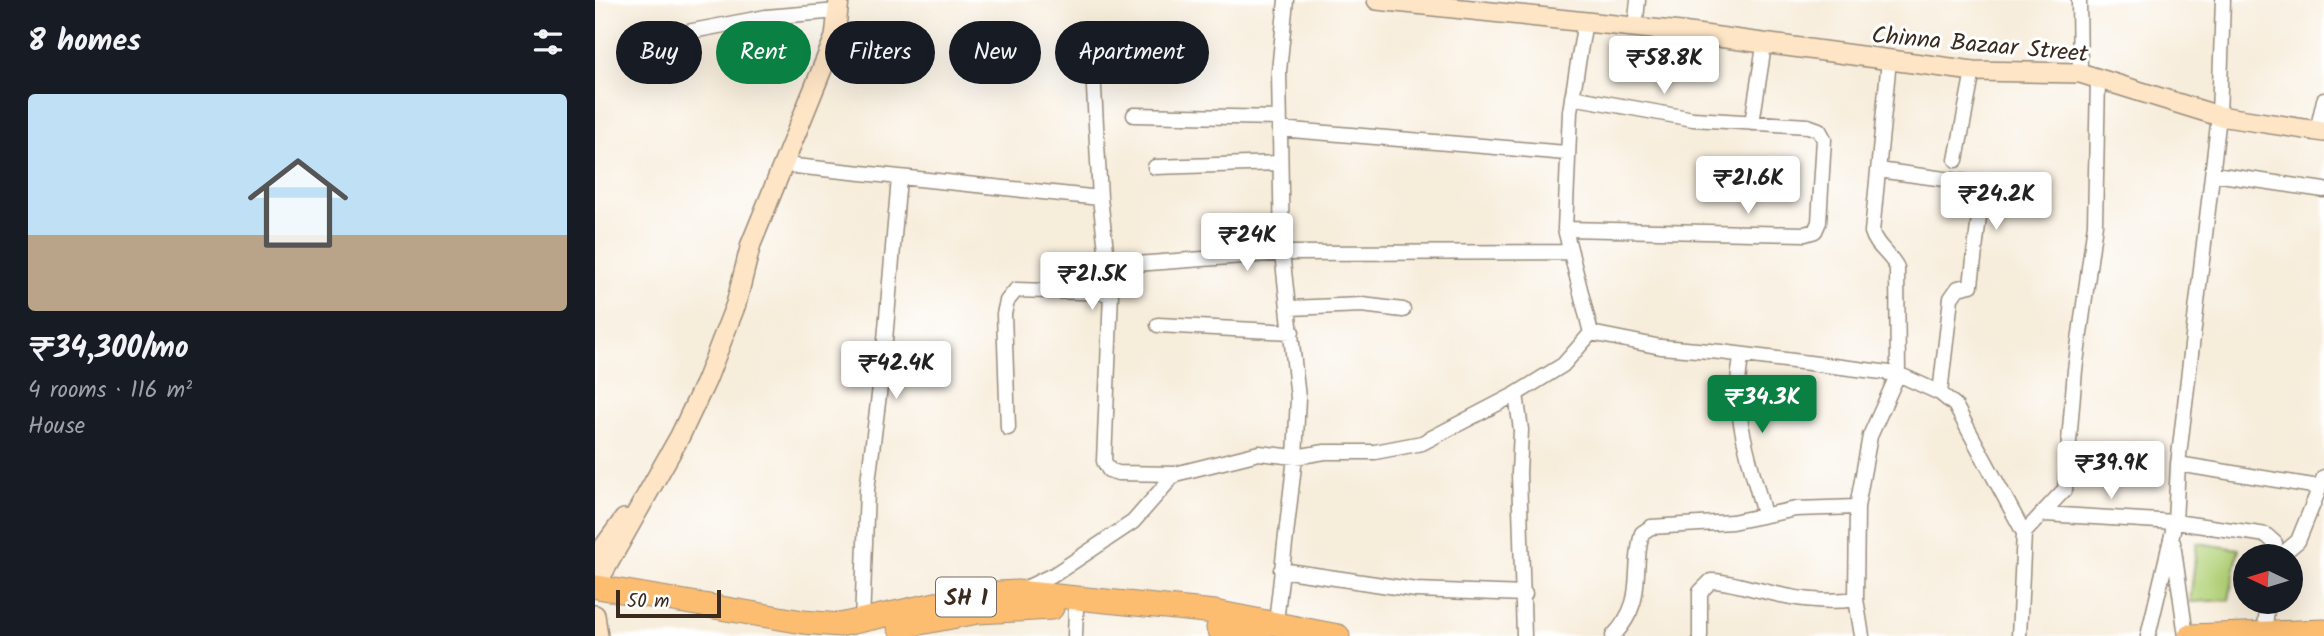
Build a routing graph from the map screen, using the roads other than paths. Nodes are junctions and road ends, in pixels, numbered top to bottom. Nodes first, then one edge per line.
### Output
1 (1286, 0) edge
2 (1377, 0) edge
3 (1638, 0) edge
4 (2079, 0) edge
5 (2223, 0) edge
6 (839, 6) edge
7 (1585, 22) junction
8 (1635, 28) junction
9 (702, 29) edge
10 (1764, 46) junction
11 (1889, 61) junction
12 (1973, 71) junction
13 (2089, 76) junction
14 (1094, 84) edge
15 (1572, 96) junction
16 (2324, 100) edge
17 (1134, 115) dead end
18 (2220, 116) junction
19 (1752, 123) junction
20 (1279, 124) junction
21 (2321, 131) edge
22 (1566, 153) junction
23 (1956, 159) dead end
24 (1280, 163) junction
25 (785, 165) junction
26 (1156, 167) dead end
27 (1878, 170) junction
28 (2214, 174) junction
29 (899, 178) junction
30 (2324, 190) edge
31 (1100, 198) junction
32 (1565, 229) junction
33 (1571, 252) junction
34 (1282, 254) junction
35 (1109, 266) junction
36 (1111, 293) junction
37 (1290, 308) junction
38 (1403, 310) dead end
39 (1158, 325) dead end
40 (1292, 332) junction
41 (1591, 334) junction
42 (1742, 355) junction
43 (1898, 374) junction
44 (1940, 393) junction
45 (1515, 394) junction
46 (1008, 428) dead end
47 (1295, 457) junction
48 (2178, 464) junction
49 (1175, 474) junction
50 (2321, 482) edge
51 (1857, 507) junction
52 (638, 508) junction
53 (1764, 514) junction
54 (2045, 514) junction
55 (2173, 528) junction
56 (2024, 533) junction
57 (2275, 544) edge
58 (2294, 544) edge
59 (595, 559) edge
60 (1281, 570) junction
61 (1525, 594) junction
62 (596, 596) edge
63 (1856, 598) junction
64 (1015, 600) junction
65 (1076, 609) junction
66 (2266, 614) edge
67 (949, 627) edge
68 (858, 629) edge
69 (1268, 629) edge
70 (2324, 631) edge
71 (1212, 632) edge
72 (2264, 634) junction
73 (598, 636) edge
74 (802, 636) edge
75 (1075, 636) edge
76 (1338, 636) edge
77 (1524, 636) edge
78 (1613, 636) edge
79 (1699, 636) edge
80 (1863, 636) edge
81 (2019, 636) edge
82 (2148, 636) edge
83 (2188, 636) edge

1 - 20 street
2 - 7 street, Chinna Bazaar Street
3 - 8 street
4 - 13 street
5 - 18 street
6 - 9 street
6 - 25 street
7 - 8 street, Chinna Bazaar Street
7 - 15 street
8 - 10 street, Chinna Bazaar Street
10 - 11 street, Chinna Bazaar Street
10 - 19 street
11 - 12 street, Chinna Bazaar Street
11 - 27 street
12 - 13 street, Chinna Bazaar Street
12 - 23 street
13 - 18 street, Chinna Bazaar Street
13 - 54 street
14 - 31 street
15 - 19 street
15 - 22 street
16 - 21 street
17 - 20 street
18 - 21 street, Chinna Bazaar Street
18 - 28 street
19 - 32 street
20 - 22 street
20 - 24 street
22 - 32 street
24 - 26 street
24 - 34 street
25 - 29 street
25 - 52 street
27 - 43 street
27 - 44 street
28 - 30 street
28 - 48 street
29 - 31 street
29 - 68 street
31 - 35 street
32 - 33 street
33 - 34 street
33 - 41 street
34 - 35 street
34 - 37 street
35 - 36 street
36 - 46 street
36 - 49 street
37 - 38 street
37 - 40 street
39 - 40 street
40 - 47 street
41 - 42 street
41 - 45 street
42 - 43 street
42 - 53 street
43 - 44 street
43 - 51 street
44 - 56 street
45 - 47 street
45 - 61 street
47 - 49 street
47 - 60 street
48 - 50 street
48 - 55 street
49 - 64 street
50 - 58 street
51 - 53 street
51 - 63 street
52 - 59 street
52 - 62 street
53 - 78 street
54 - 55 street
54 - 56 street
55 - 57 street
55 - 82 street
55 - 83 street
56 - 81 street
60 - 61 street
60 - 69 street
61 - 77 street
62 - 68 main road, SH 1
62 - 73 street
62 - 74 main road
63 - 79 street
63 - 80 street
64 - 65 main road, SH 1
64 - 67 main road, SH 1
64 - 68 main road, SH 1
64 - 69 main road, SH 1
65 - 71 main road, SH 1
65 - 75 street
66 - 72 street
67 - 68 main road, SH 1
69 - 71 main road, SH 1
69 - 76 main road, SH 1
70 - 72 main road
72 - 83 main road

